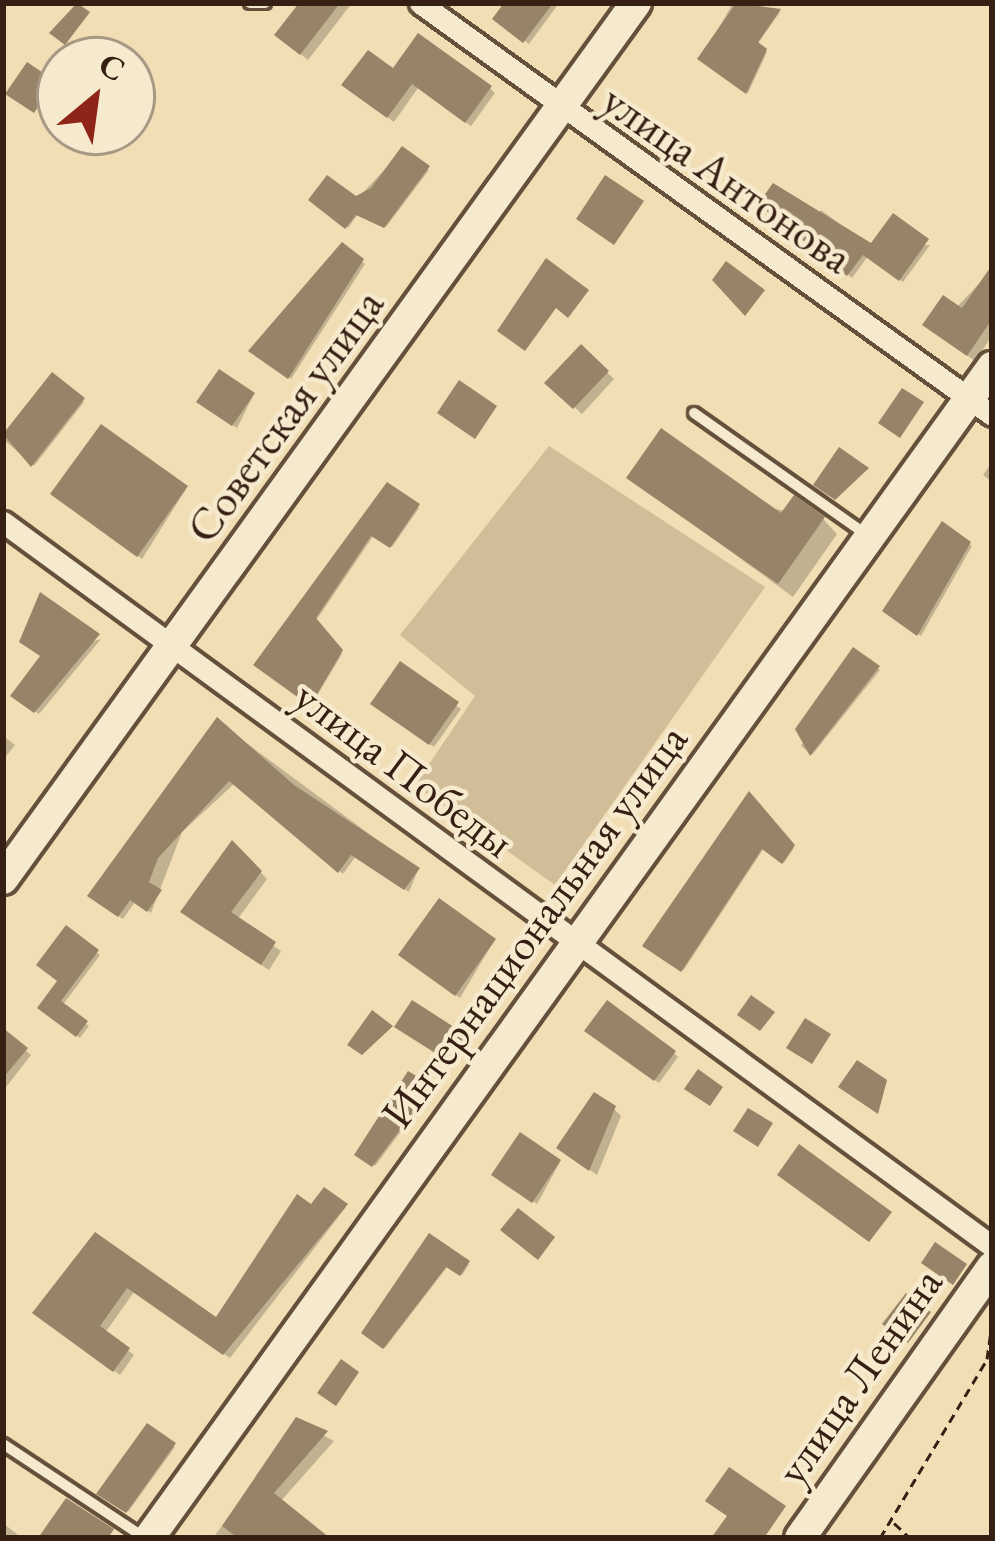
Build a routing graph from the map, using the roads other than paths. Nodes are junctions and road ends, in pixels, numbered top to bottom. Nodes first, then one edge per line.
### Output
1 (250, 3) edge
2 (266, 3) edge
3 (420, 3) edge
4 (637, 3) edge
5 (561, 110) junction
6 (992, 367) edge
7 (981, 407) edge
8 (694, 413) dead end
9 (3, 522) edge
10 (870, 537) junction
11 (175, 645) junction
12 (3, 879) edge
13 (574, 947) junction
14 (992, 1246) edge
15 (992, 1267) edge
16 (3, 1444) edge
17 (147, 1538) edge
18 (800, 1538) edge

1 - 2 lane
3 - 5 street, улица Антонова
4 - 5 street, Советская улица
5 - 7 street, улица Антонова
5 - 11 street, Советская улица
6 - 7 street, Интернациональная улица
7 - 10 street, Интернациональная улица
8 - 10 lane
9 - 11 street, улица Победы
10 - 13 street, Интернациональная улица
11 - 12 street, Советская улица
11 - 13 street, улица Победы
13 - 14 street, улица Победы
13 - 17 street, Интернациональная улица
15 - 18 street, улица Ленина
16 - 17 lane

